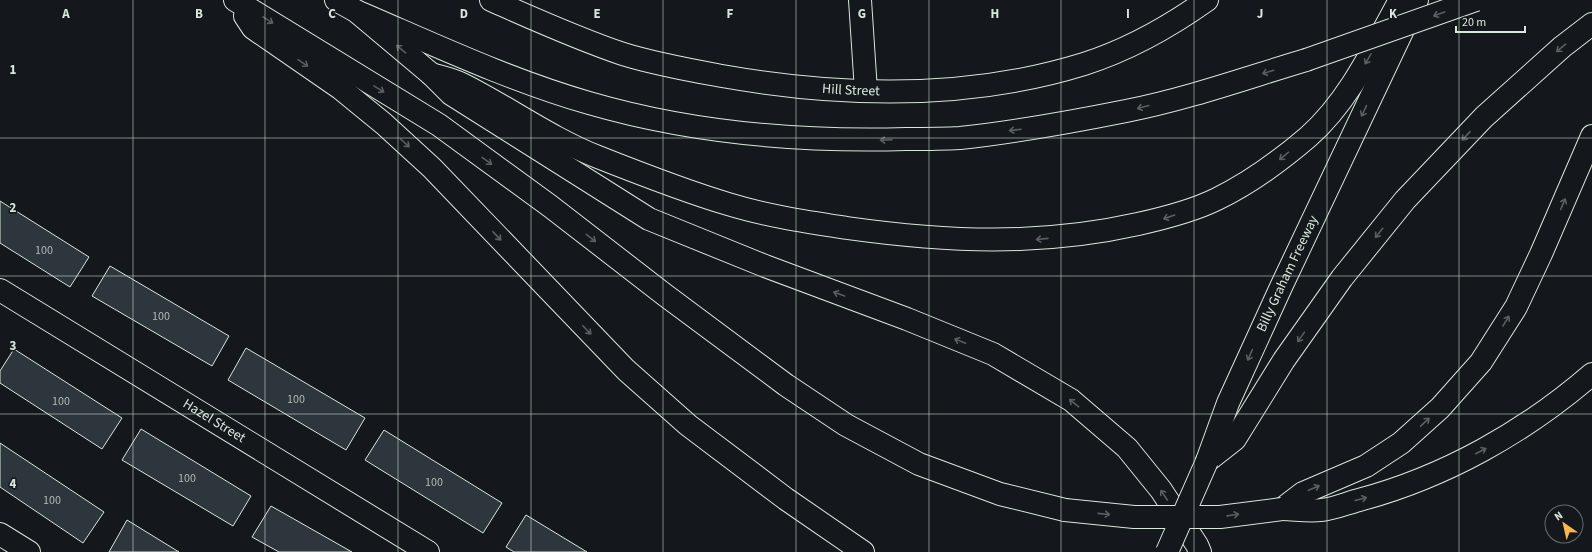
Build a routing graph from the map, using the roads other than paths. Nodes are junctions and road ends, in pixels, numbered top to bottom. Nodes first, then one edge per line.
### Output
1 (235, 0) edge
2 (336, 0) edge
3 (491, 0) edge
4 (860, 0) edge
5 (1207, 0) edge
6 (1400, 0) edge
7 (1417, 0) edge
8 (1476, 0) edge
9 (356, 11) junction
10 (1592, 24) edge
11 (431, 74) junction
12 (866, 91) junction
13 (1592, 136) edge
14 (0, 290) edge
15 (1592, 374) edge
16 (1207, 461) junction
17 (1282, 509) junction
18 (0, 534) edge
19 (29, 552) edge
20 (428, 552) edge
21 (863, 552) edge
22 (1167, 552) edge
23 (1200, 552) edge

1 -> 17 main road, bridge
1 -> 21 main road
2 - 9 main road
3 - 12 main road, Hill Street
4 - 12 main road
5 - 12 main road, Hill Street
6 -> 11 main road
7 -> 16 main road, Billy Graham Freeway
8 -> 9 main road, bridge
11 -> 9 main road
10 -> 16 main road
23 -> 11 main road
17 -> 13 main road
14 - 20 main road, Hazel Street
17 -> 15 main road
16 - 22 main road, Billy Graham Freeway, bridge
18 - 19 main road

